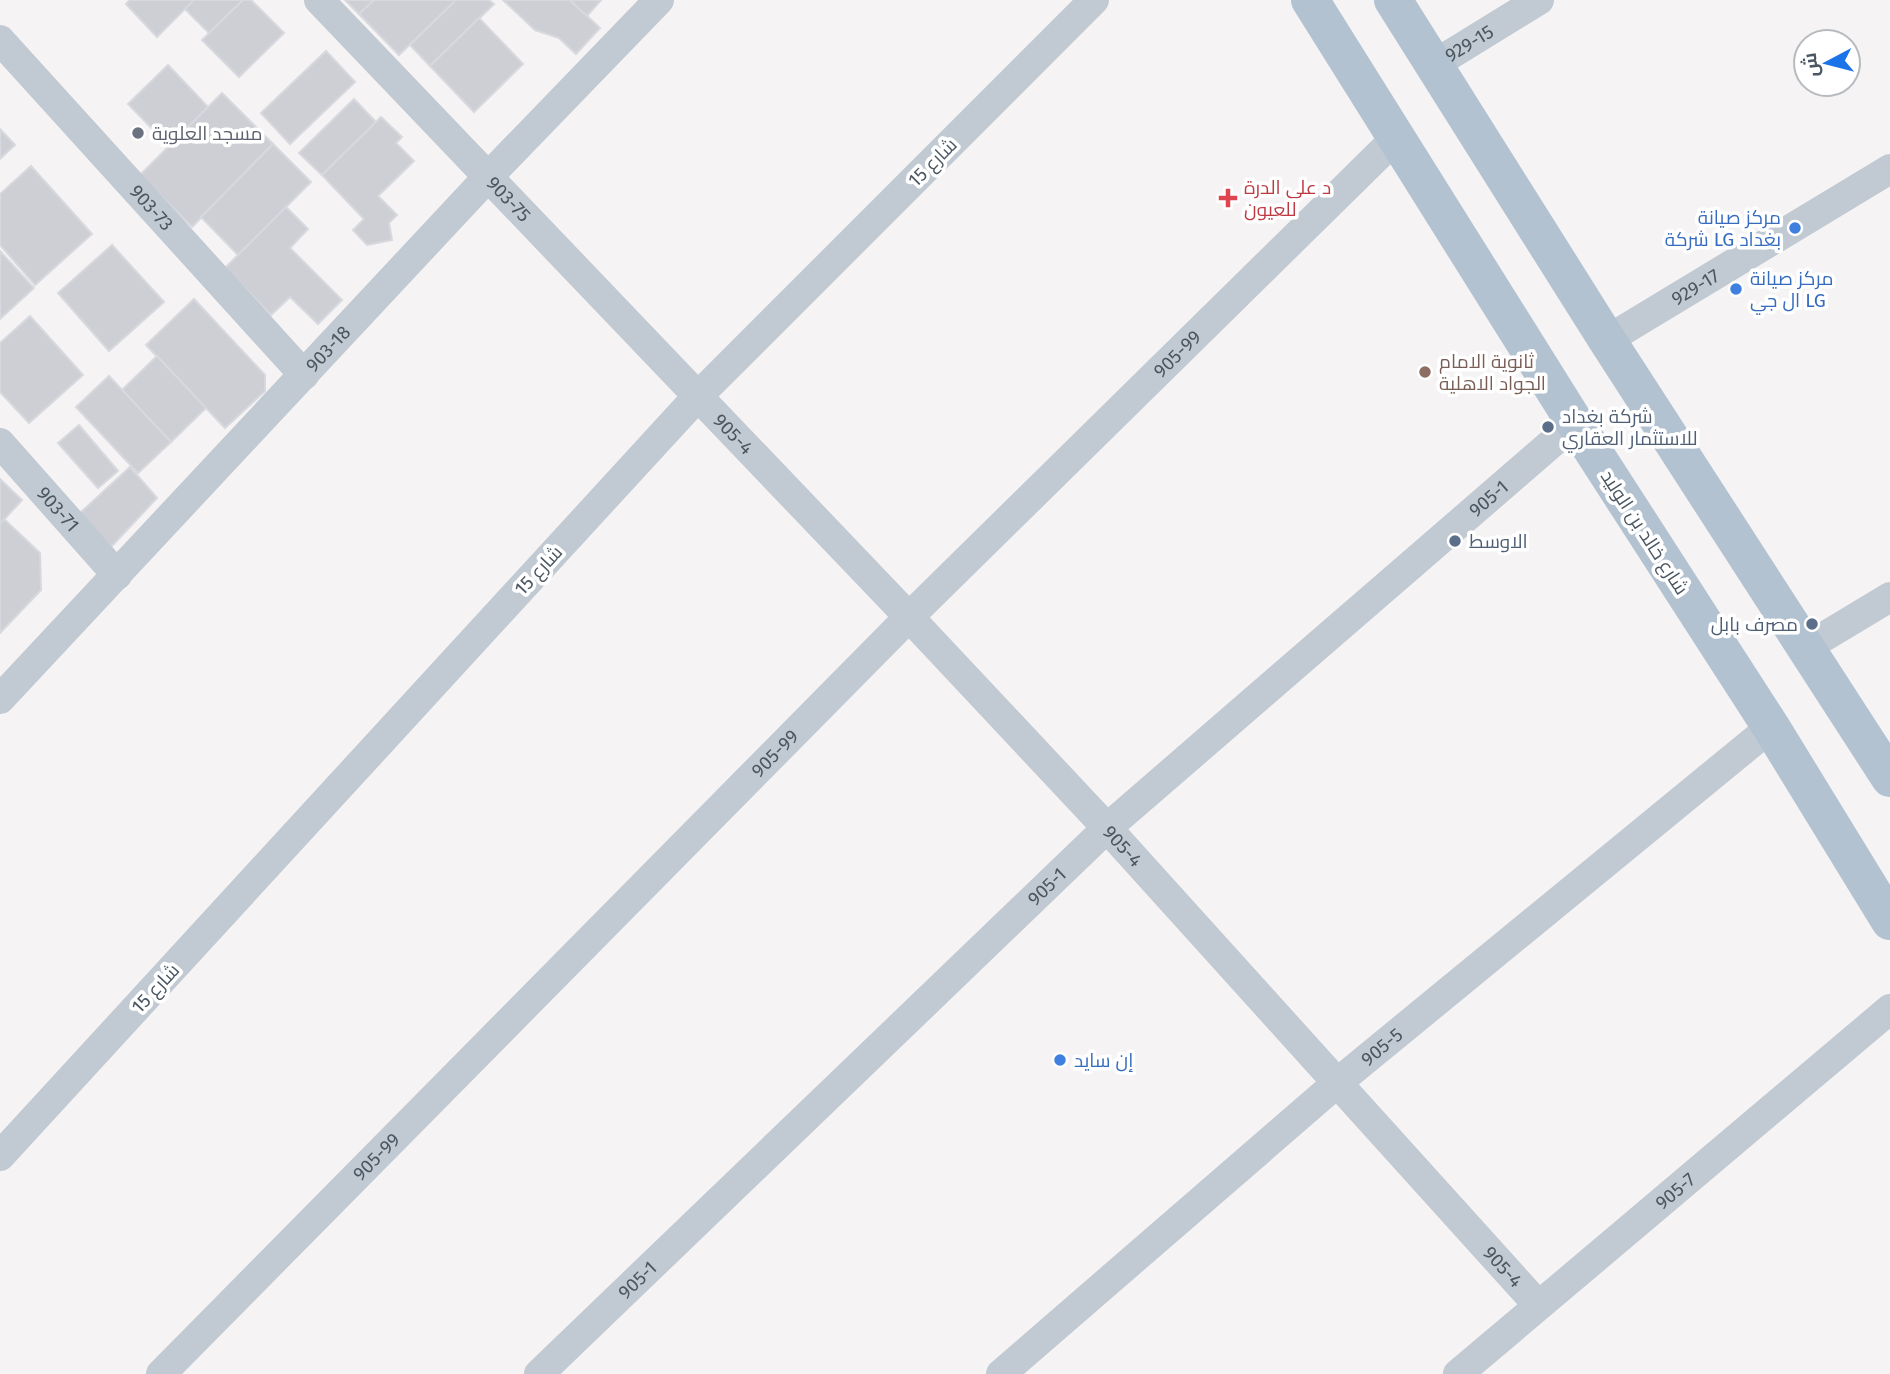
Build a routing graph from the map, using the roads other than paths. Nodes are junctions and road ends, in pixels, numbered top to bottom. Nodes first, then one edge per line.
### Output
1 (319, 0) edge
2 (659, 0) edge
3 (1094, 0) edge
4 (1310, 0) edge
5 (1392, 0) edge
6 (1539, 0) edge
7 (0, 40) edge
8 (1435, 64) junction
9 (1396, 138) junction
10 (1890, 169) edge
11 (487, 178) junction
12 (1607, 340) junction
13 (304, 375) junction
14 (698, 396) junction
15 (1575, 423) junction
16 (0, 443) edge
17 (117, 575) junction
18 (1890, 597) edge
19 (909, 617) junction
20 (1807, 647) junction
21 (0, 699) edge
22 (1771, 727) junction
23 (1890, 778) edge
24 (1107, 828) junction
25 (1890, 921) edge
26 (1890, 1009) edge
27 (1336, 1083) junction
28 (0, 1156) edge
29 (1538, 1305) junction
30 (161, 1374) edge
31 (539, 1374) edge
32 (1001, 1374) edge
33 (1458, 1374) edge

1 - 11 street, 903-75
2 - 11 street, 903-18
3 - 14 street, شارع 15
4 - 9 main road, شارع خالد بن الوليد
5 - 8 main road
6 - 8 street, 929-15
7 - 13 street, 903-73
8 - 12 main road
9 - 15 main road, شارع خالد بن الوليد
9 - 19 street, 905-99
10 - 12 street, 929-17
11 - 13 street, 903-18
11 - 14 street, 903-75
12 - 20 main road
13 - 17 street, 903-18
14 - 19 street, 905-4
14 - 28 street, شارع 15
15 - 22 main road, شارع خالد بن الوليد
15 - 24 street, 905-1
16 - 17 street, 903-71
17 - 21 street, 903-18
18 - 20 street
19 - 24 street, 905-4
19 - 30 street, 905-99
20 - 23 main road
22 - 25 main road, شارع خالد بن الوليد
22 - 27 street, 905-5
24 - 27 street, 905-4
24 - 31 street, 905-1
26 - 29 street, 905-7
27 - 29 street, 905-4
27 - 32 street, 905-5
29 - 33 street, 905-7

